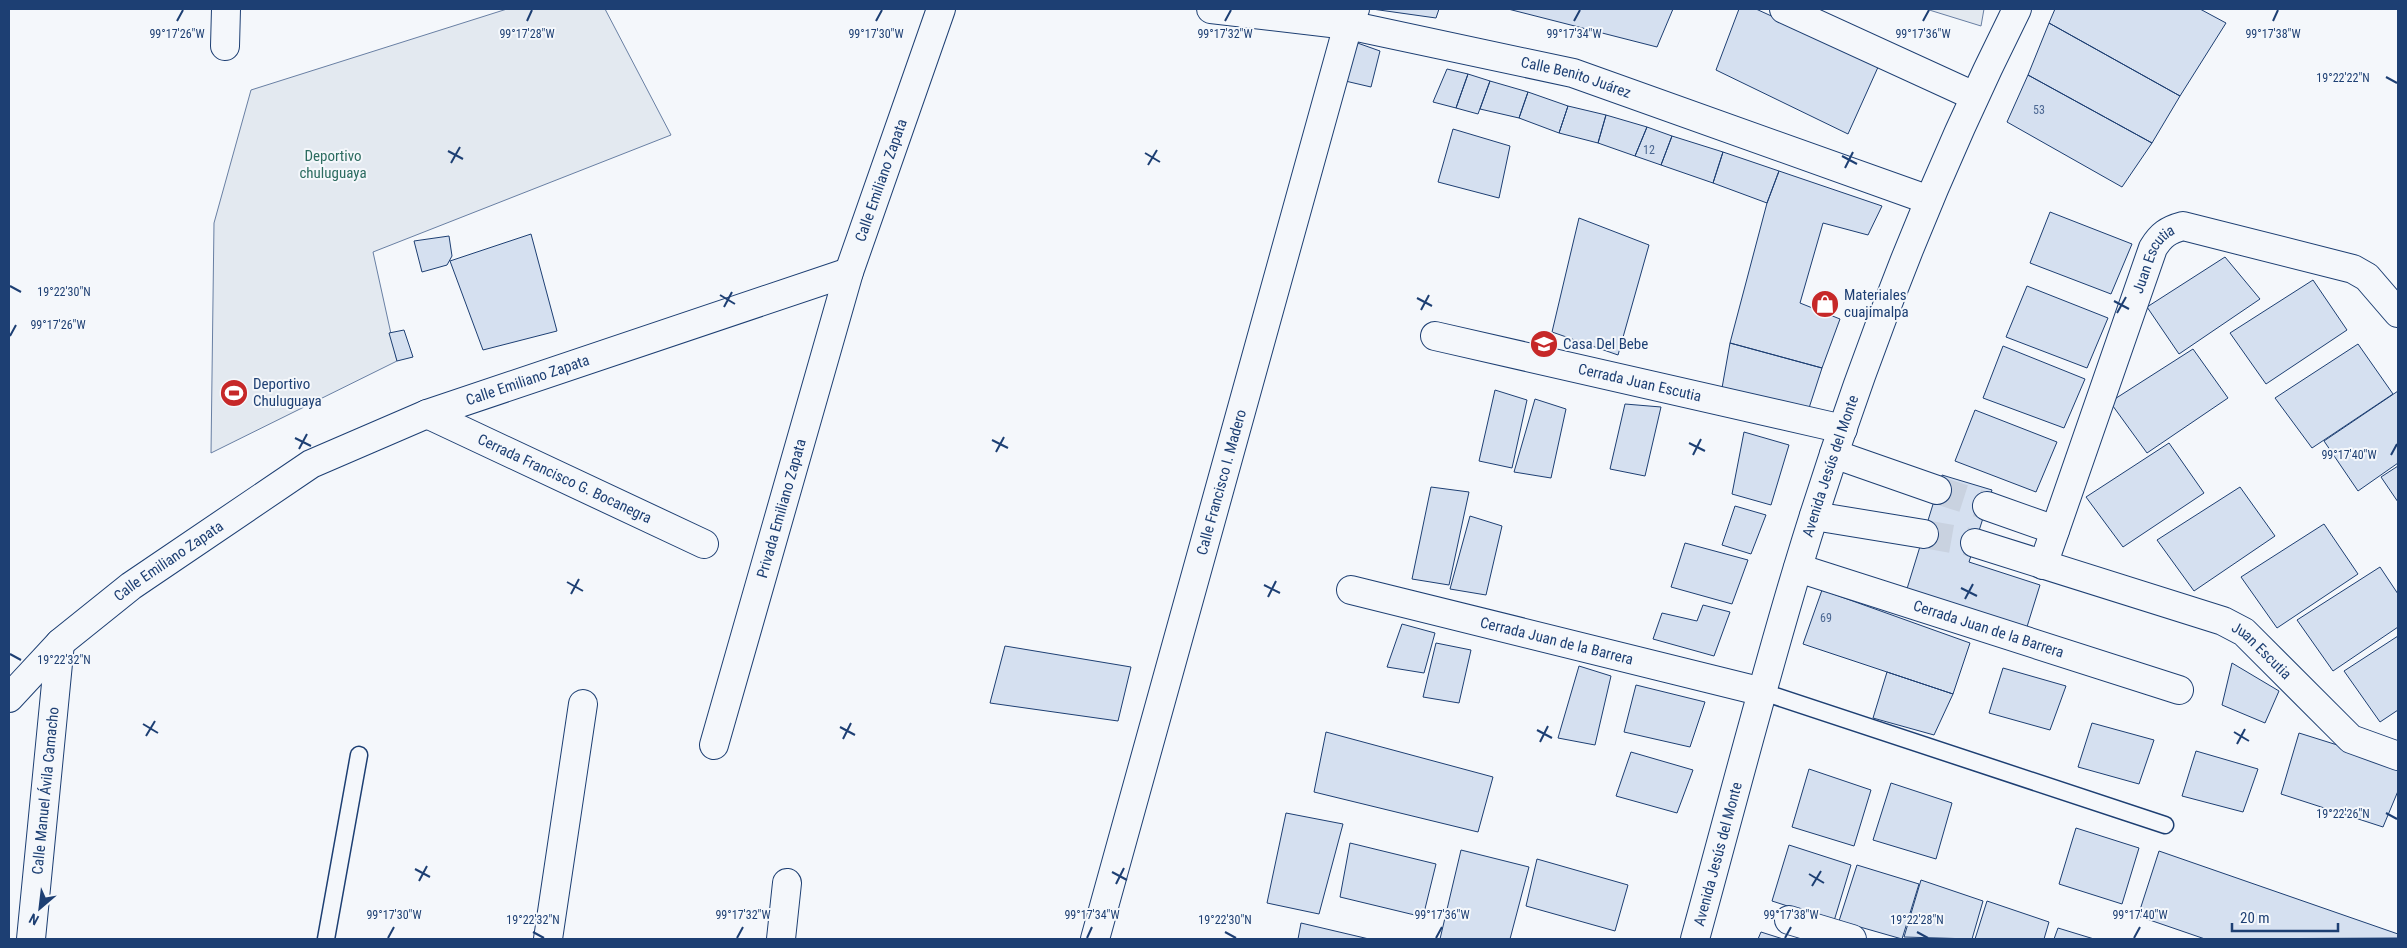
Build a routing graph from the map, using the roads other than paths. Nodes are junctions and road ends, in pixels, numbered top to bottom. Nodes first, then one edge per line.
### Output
1 (226, 9) edge
2 (941, 9) edge
3 (1211, 9) edge
4 (1784, 9) edge
5 (2017, 9) edge
6 (1352, 17) edge
7 (225, 46) dead end
8 (1974, 96) junction
9 (1928, 200) junction
10 (849, 272) junction
11 (2398, 313) edge
12 (1435, 336) dead end
13 (427, 414) junction
14 (1843, 429) junction
15 (1834, 454) junction
16 (1937, 490) tunnel mouth
17 (1987, 506) tunnel mouth
18 (1814, 516) junction
19 (2055, 530) junction
20 (1924, 534) tunnel mouth
21 (1975, 543) tunnel mouth
22 (704, 544) dead end
23 (2043, 565) junction
24 (1798, 568) junction
25 (1351, 590) dead end
26 (60, 642) junction
27 (2179, 690) dead end
28 (1763, 692) junction
29 (9, 698) edge
30 (583, 704) dead end
31 (714, 745) dead end
32 (359, 755) dead end
33 (2398, 756) edge
34 (2166, 825) dead end
35 (787, 883) dead end
36 (1789, 920) dead end
37 (31, 939) edge
38 (326, 939) edge
39 (548, 939) edge
40 (781, 939) edge
41 (1096, 939) edge
42 (1695, 939) edge
43 (1852, 939) edge

1 - 7 street
2 - 10 street, Calle Emiliano Zapata
3 - 6 street, Calle Benito Juárez
4 - 8 street
5 - 8 street, Avenida Jesús del Monte
6 - 9 street, Calle Benito Juárez
6 - 41 street, Calle Francisco I. Madero
8 - 9 street, Avenida Jesús del Monte
9 - 14 street, Avenida Jesús del Monte
10 - 13 street, Calle Emiliano Zapata
10 - 31 street, Privada Emiliano Zapata
11 - 19 street, Juan Escutia
12 - 14 street, Cerrada Juan Escutia
13 - 22 street, Cerrada Francisco G. Bocanegra
13 - 26 street, Calle Emiliano Zapata
14 - 15 street, Avenida Jesús del Monte
15 - 16 street
15 - 18 street, Avenida Jesús del Monte
17 - 19 street
18 - 20 street
18 - 24 street, Avenida Jesús del Monte
19 - 23 street, Juan Escutia
21 - 23 street, Juan Escutia
23 - 33 street, Juan Escutia
24 - 27 street, Cerrada Juan de la Barrera
24 - 28 street, Avenida Jesús del Monte
25 - 28 street, Cerrada Juan de la Barrera
26 - 29 street, Calle Emiliano Zapata
26 - 37 street, Calle Manuel Ávila Camacho
28 - 34 lane
28 - 42 street, Avenida Jesús del Monte
30 - 39 street
32 - 38 lane
35 - 40 street
36 - 43 street

